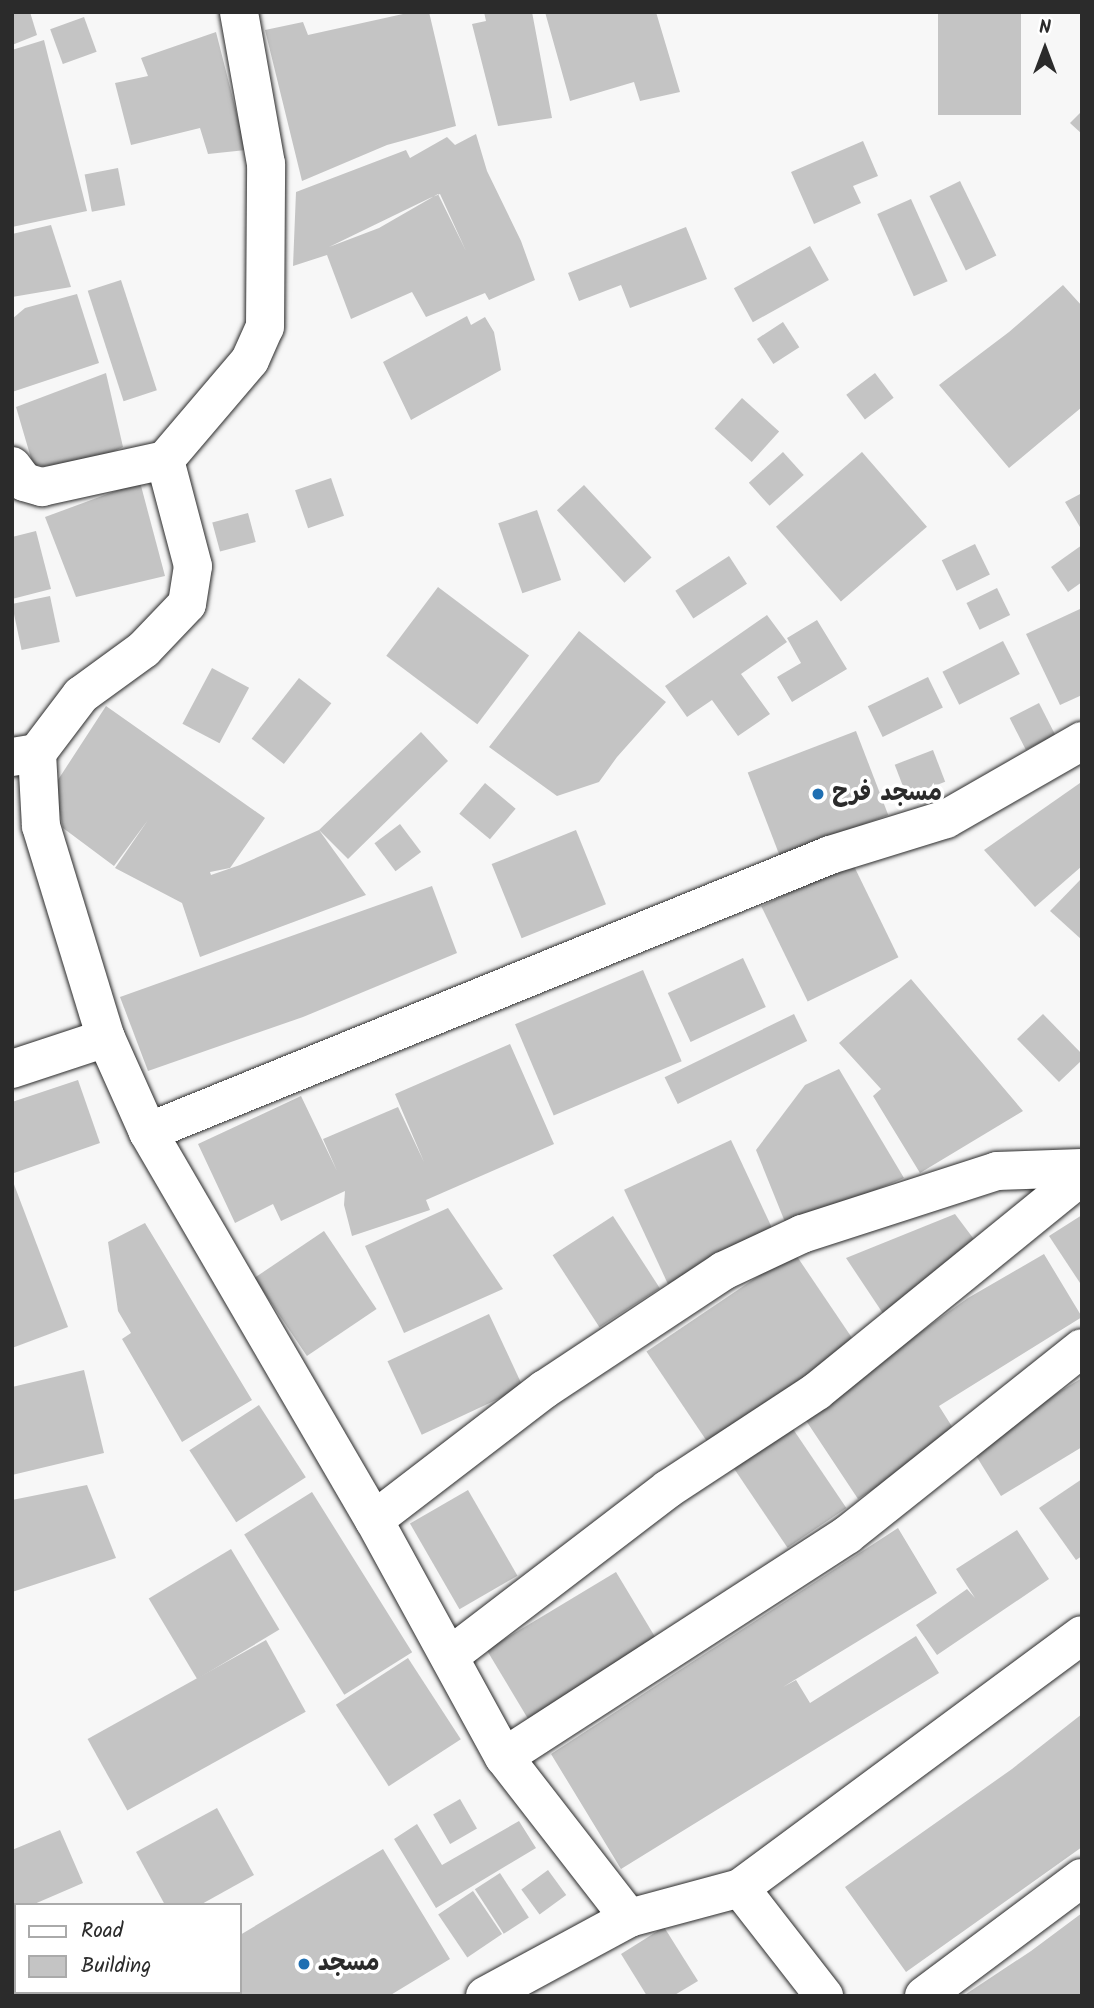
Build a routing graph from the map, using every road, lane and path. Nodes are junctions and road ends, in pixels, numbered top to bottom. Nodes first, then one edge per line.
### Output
1 (239, 12) edge
2 (165, 460) junction
3 (12, 466) edge
4 (1082, 741) edge
5 (24, 755) edge
6 (106, 1038) junction
7 (12, 1069) edge
8 (148, 1132) junction
9 (1082, 1168) edge
10 (1082, 1176) edge
11 (1082, 1348) edge
12 (374, 1520) junction
13 (1082, 1636) edge
14 (451, 1655) junction
15 (504, 1757) junction
16 (1082, 1878) edge
17 (740, 1888) junction
18 (629, 1918) junction
19 (485, 1996) edge
20 (824, 1996) edge
21 (924, 1996) edge

1 - 2 street
2 - 3 street
2 - 5 street
4 - 8 street
5 - 6 street
6 - 7 street
6 - 8 street
8 - 12 street
9 - 12 street
10 - 14 street
11 - 15 street
12 - 14 street
13 - 17 street
14 - 15 street
15 - 18 street
16 - 21 street
17 - 18 street
17 - 20 street
18 - 19 street

